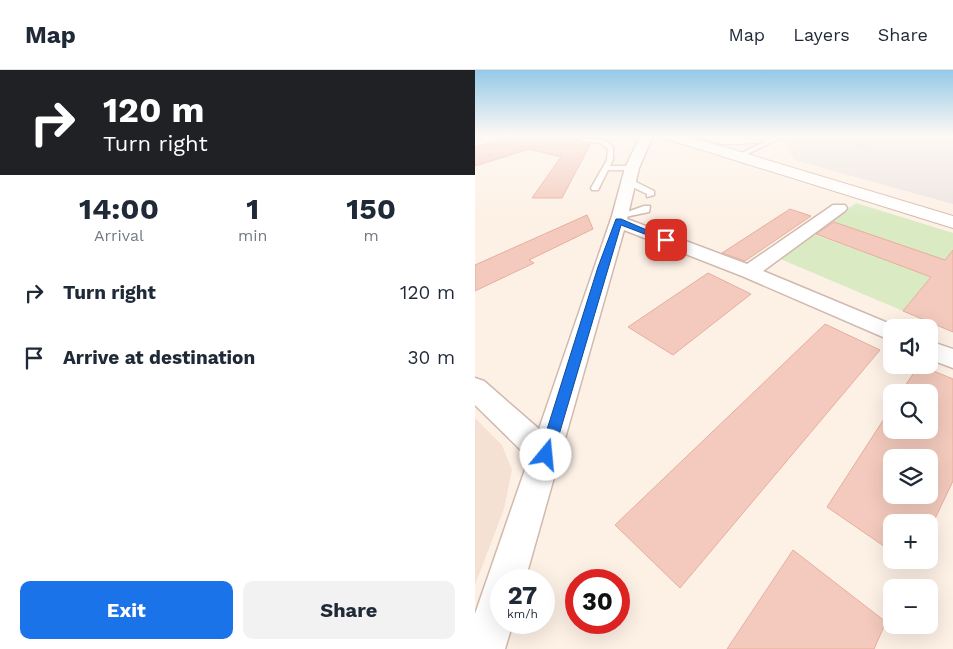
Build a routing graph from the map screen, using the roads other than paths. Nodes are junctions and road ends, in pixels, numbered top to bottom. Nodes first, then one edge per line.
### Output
1 (607, 162) edge
2 (636, 162) edge
3 (771, 162) edge
4 (785, 162) edge
5 (796, 162) edge
6 (803, 166) junction
7 (606, 168) junction
8 (631, 175) junction
9 (595, 188) dead end
10 (650, 194) dead end
11 (647, 208) dead end
12 (839, 208) dead end
13 (953, 210) edge
14 (619, 219) junction
15 (953, 222) edge
16 (749, 272) junction
17 (883, 329) edge
18 (938, 352) edge
19 (953, 359) edge
20 (475, 388) edge
21 (546, 455) junction
22 (510, 569) edge
23 (490, 630) edge
24 (484, 649) edge

1 - 7 lane
2 - 8 street
3 - 15 street
4 - 6 street
5 - 6 street
6 - 13 street
7 - 8 lane
7 - 9 lane
8 - 10 lane
8 - 14 street
11 - 14 lane
12 - 16 street
14 - 16 street
14 - 21 street
16 - 17 street
18 - 19 street
20 - 21 street
21 - 22 street
23 - 24 street

